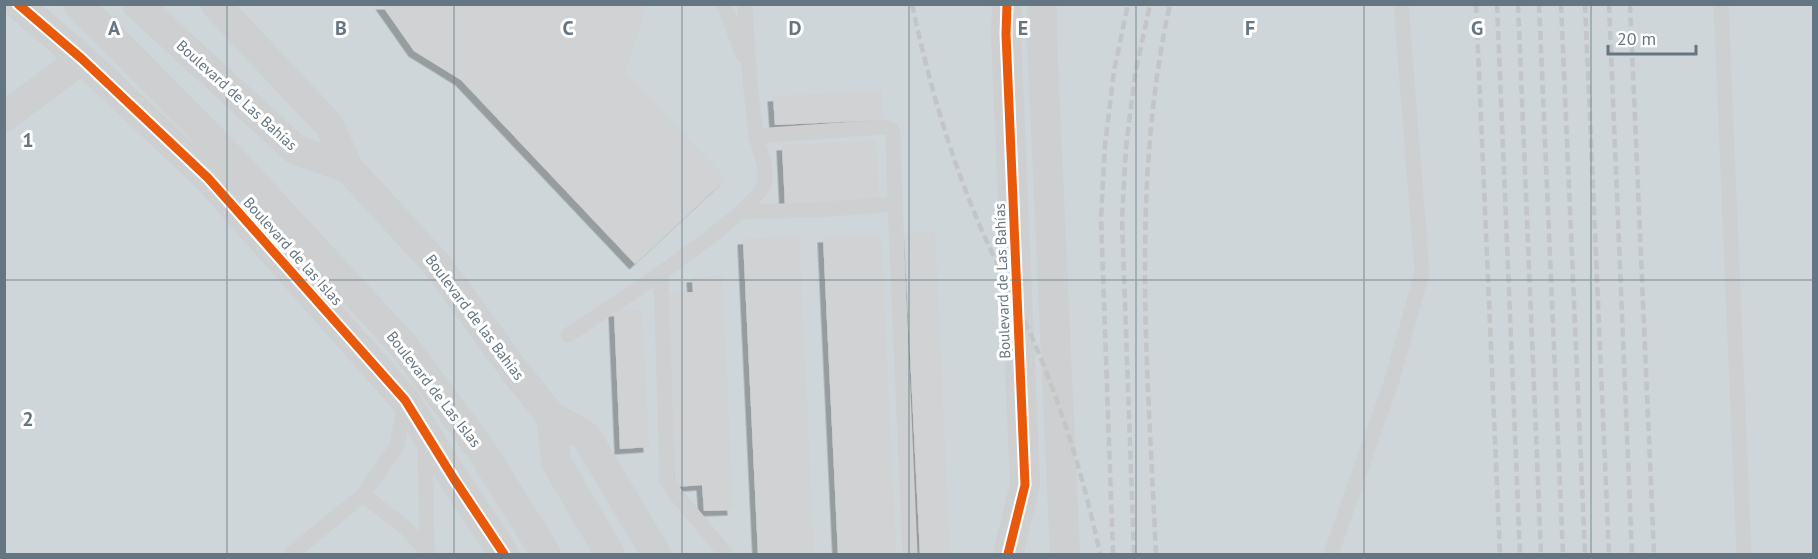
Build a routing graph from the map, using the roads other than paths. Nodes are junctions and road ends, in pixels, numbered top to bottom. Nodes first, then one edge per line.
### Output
1 (18, 4) edge
2 (78, 4) edge
3 (137, 4) edge
4 (215, 4) edge
5 (724, 4) edge
6 (745, 4) edge
7 (1007, 4) edge
8 (1042, 4) edge
9 (1401, 4) edge
10 (1721, 4) edge
11 (82, 59) junction
12 (748, 67) junction
13 (4, 117) edge
14 (756, 136) junction
15 (348, 168) junction
16 (895, 204) junction
17 (741, 212) junction
18 (662, 273) junction
19 (567, 335) dead end
20 (405, 400) junction
21 (551, 416) junction
22 (425, 433) junction
23 (363, 495) junction
24 (428, 553) edge
25 (291, 555) edge
26 (504, 555) edge
27 (546, 555) edge
28 (610, 555) edge
29 (656, 555) edge
30 (726, 555) edge
31 (910, 555) edge
32 (1008, 555) edge
33 (1065, 555) edge
34 (1331, 555) edge
35 (1744, 555) edge

1 - 11 street, Boulevard de las Islas
2 - 27 street, Boulevard de Las Islas
3 - 15 street, Boulevard de Las Bahías
4 - 15 street
5 - 12 lane
6 - 12 lane
7 - 32 street, Boulevard de Las Bahías
8 - 33 street
9 - 34 lane
10 - 35 lane
11 - 13 street
11 - 20 street, Boulevard de las Islas
12 - 14 lane
14 - 16 lane
14 - 17 lane
15 - 21 street, Boulevard de las Bahías
16 - 17 lane
16 - 31 lane
17 - 18 lane
18 - 19 lane
18 - 30 lane
20 - 22 street, Boulevard de las Islas
20 - 23 lane
21 - 28 street
21 - 29 street, Boulevard de las Bahías
22 - 24 lane
22 - 26 street, Boulevard de las Islas
23 - 24 lane
23 - 25 lane

